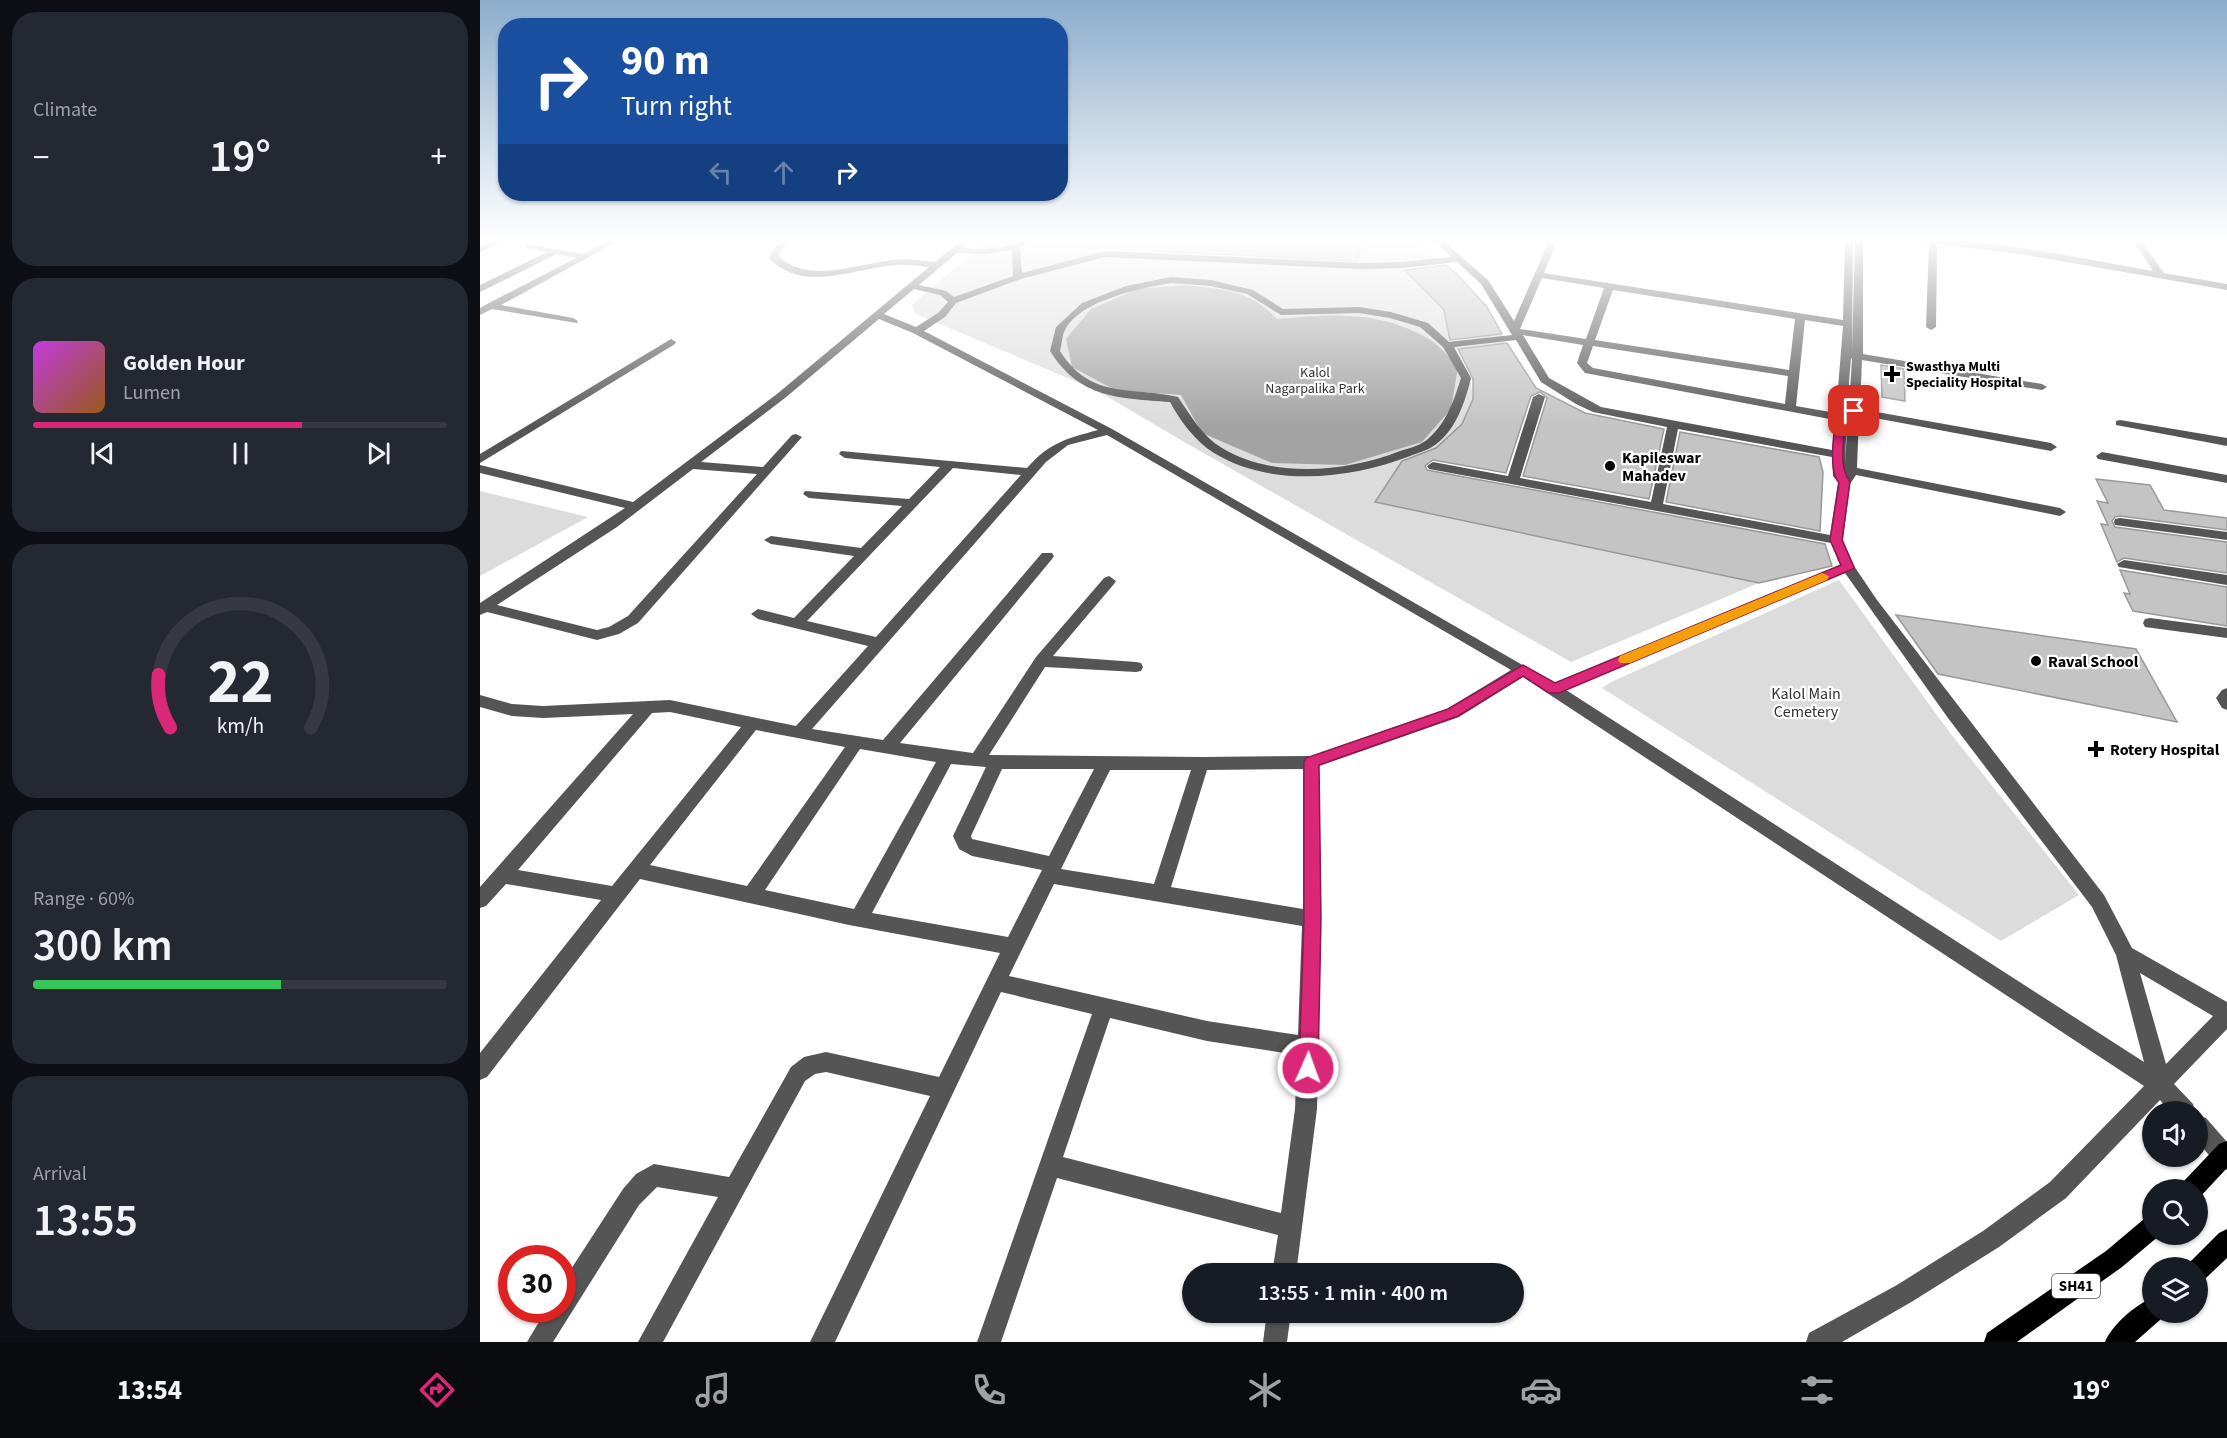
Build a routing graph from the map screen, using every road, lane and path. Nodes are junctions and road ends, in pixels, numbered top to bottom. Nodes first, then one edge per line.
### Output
1 (952, 301) edge
2 (498, 302) edge
3 (894, 302) edge
4 (1094, 302) edge
5 (1265, 302) edge
6 (1497, 302) edge
7 (1528, 302) edge
8 (1604, 302) edge
9 (1709, 302) edge
10 (1849, 302) edge
11 (1857, 302) edge
12 (1932, 302) edge
13 (490, 306) junction
14 (480, 312) edge
15 (878, 315) junction
16 (1800, 316) junction
17 (573, 321) dead end
18 (1848, 324) junction
19 (1931, 327) dead end
20 (916, 331) junction
21 (1516, 334) junction
22 (671, 342) dead end
23 (1588, 342) junction
24 (1447, 345) junction
25 (1852, 356) junction
26 (1794, 374) junction
27 (2042, 387) dead end
28 (1539, 397) dead end
29 (1791, 409) junction
30 (1846, 413) junction
31 (2120, 423) dead end
32 (1673, 425) junction
33 (1108, 431) junction
34 (796, 437) dead end
35 (2227, 442) edge
36 (2050, 447) dead end
37 (845, 454) dead end
38 (2102, 456) dead end
39 (480, 459) edge
40 (950, 464) junction
41 (690, 465) junction
42 (1433, 466) dead end
43 (1843, 468) junction
44 (480, 469) edge
45 (766, 471) junction
46 (1030, 472) junction
47 (2227, 479) edge
48 (1513, 480) junction
49 (809, 494) dead end
50 (912, 504) junction
51 (635, 506) junction
52 (1656, 506) junction
53 (2060, 512) dead end
54 (2120, 522) dead end
55 (2227, 536) edge
56 (771, 540) dead end
57 (1836, 540) junction
58 (865, 553) junction
59 (1047, 556) dead end
60 (2124, 564) dead end
61 (1848, 567) junction
62 (2227, 580) edge
63 (1109, 581) dead end
64 (483, 609) edge
65 (758, 614) dead end
66 (2150, 622) dead end
67 (797, 623) junction
68 (2227, 633) edge
69 (879, 643) junction
70 (1041, 661) junction
71 (1136, 667) dead end
72 (1523, 670) junction
73 (1554, 689) junction
74 (2227, 694) edge
75 (480, 701) edge
76 (2227, 704) edge
77 (648, 707) junction
78 (752, 724) junction
79 (799, 733) junction
80 (856, 743) junction
81 (886, 748) junction
82 (947, 758) junction
83 (978, 759) junction
84 (997, 762) junction
85 (1311, 762) junction
86 (1105, 763) junction
87 (1201, 764) junction
88 (636, 870) junction
89 (1051, 870) junction
90 (502, 875) junction
91 (1160, 894) junction
92 (616, 895) junction
93 (751, 896) junction
94 (480, 900) edge
95 (859, 918) junction
96 (1312, 919) junction
97 (1013, 947) junction
98 (2125, 954) junction
99 (996, 982) junction
100 (1104, 1007) junction
101 (2227, 1014) edge
102 (1309, 1047) junction
103 (480, 1070) edge
104 (2161, 1085) junction
105 (944, 1089) junction
106 (2175, 1101) edge
107 (2208, 1137) edge
108 (2227, 1152) edge
109 (2227, 1159) edge
110 (1050, 1165) junction
111 (2201, 1179) edge
112 (735, 1189) junction
113 (1290, 1227) junction
114 (2142, 1235) edge
115 (1285, 1263) edge
116 (576, 1283) edge
117 (2142, 1319) edge
118 (551, 1323) edge
119 (1278, 1323) edge
120 (539, 1342) edge
121 (650, 1342) edge
122 (822, 1342) edge
123 (989, 1342) edge
124 (1275, 1342) edge
125 (1818, 1342) edge
126 (1996, 1342) edge
127 (2116, 1342) edge

1 - 20 street
2 - 13 street
3 - 15 street
4 - 24 street
5 - 24 street
6 - 21 street
7 - 21 street
8 - 23 street
9 - 16 street
10 - 18 street
11 - 25 street
12 - 19 street
13 - 14 street
13 - 17 street
15 - 20 street
15 - 41 street
16 - 18 street
16 - 26 street
18 - 25 street
20 - 33 street
21 - 23 street
21 - 24 street
21 - 32 street
22 - 39 street
23 - 26 street
23 - 29 street
25 - 27 street
25 - 30 street
26 - 29 street
28 - 48 street
29 - 30 street
30 - 36 street
30 - 43 street
30 - 43 street
31 - 35 street
32 - 43 street
32 - 52 street
33 - 46 street
33 - 72 street
34 - 45 street
37 - 40 street
38 - 47 street
40 - 46 street
40 - 50 street
41 - 45 street
41 - 51 street
42 - 48 street
43 - 53 street
43 - 57 street
44 - 51 street
45 - 64 street
46 - 69 street
48 - 52 street
49 - 50 street
50 - 58 street
51 - 64 street
52 - 57 street
54 - 55 street
56 - 58 street
57 - 61 street
58 - 67 street
59 - 81 street
60 - 62 street
61 - 73 street
61 - 98 street
63 - 70 street
65 - 67 street
66 - 68 street
67 - 69 street
69 - 79 street
70 - 71 street
70 - 83 street
72 - 73 street
72 - 85 street
73 - 104 street
74 - 76 street
75 - 77 street
77 - 78 street
77 - 90 street
78 - 79 street
78 - 88 street
79 - 80 street
80 - 81 street
80 - 93 street
81 - 82 street
82 - 83 street
82 - 95 street
83 - 84 street
84 - 86 street
84 - 89 street
85 - 87 street
85 - 96 street
86 - 87 street
86 - 89 street
87 - 91 street
88 - 92 street
88 - 93 street
89 - 91 street
89 - 97 street
90 - 92 street
90 - 94 street
91 - 96 street
92 - 103 street
93 - 95 street
95 - 97 street
96 - 102 street
97 - 99 street
98 - 101 street
98 - 104 street
99 - 100 street
99 - 105 street
100 - 102 street
100 - 110 street
101 - 104 street
102 - 113 street
104 - 106 street
104 - 125 street
105 - 112 street
105 - 122 street
107 - 109 street
108 - 111 main road
110 - 113 street
110 - 123 street
112 - 116 street
112 - 121 street
113 - 115 street
114 - 126 main road, SH41
117 - 127 main road
118 - 120 street
119 - 124 street

